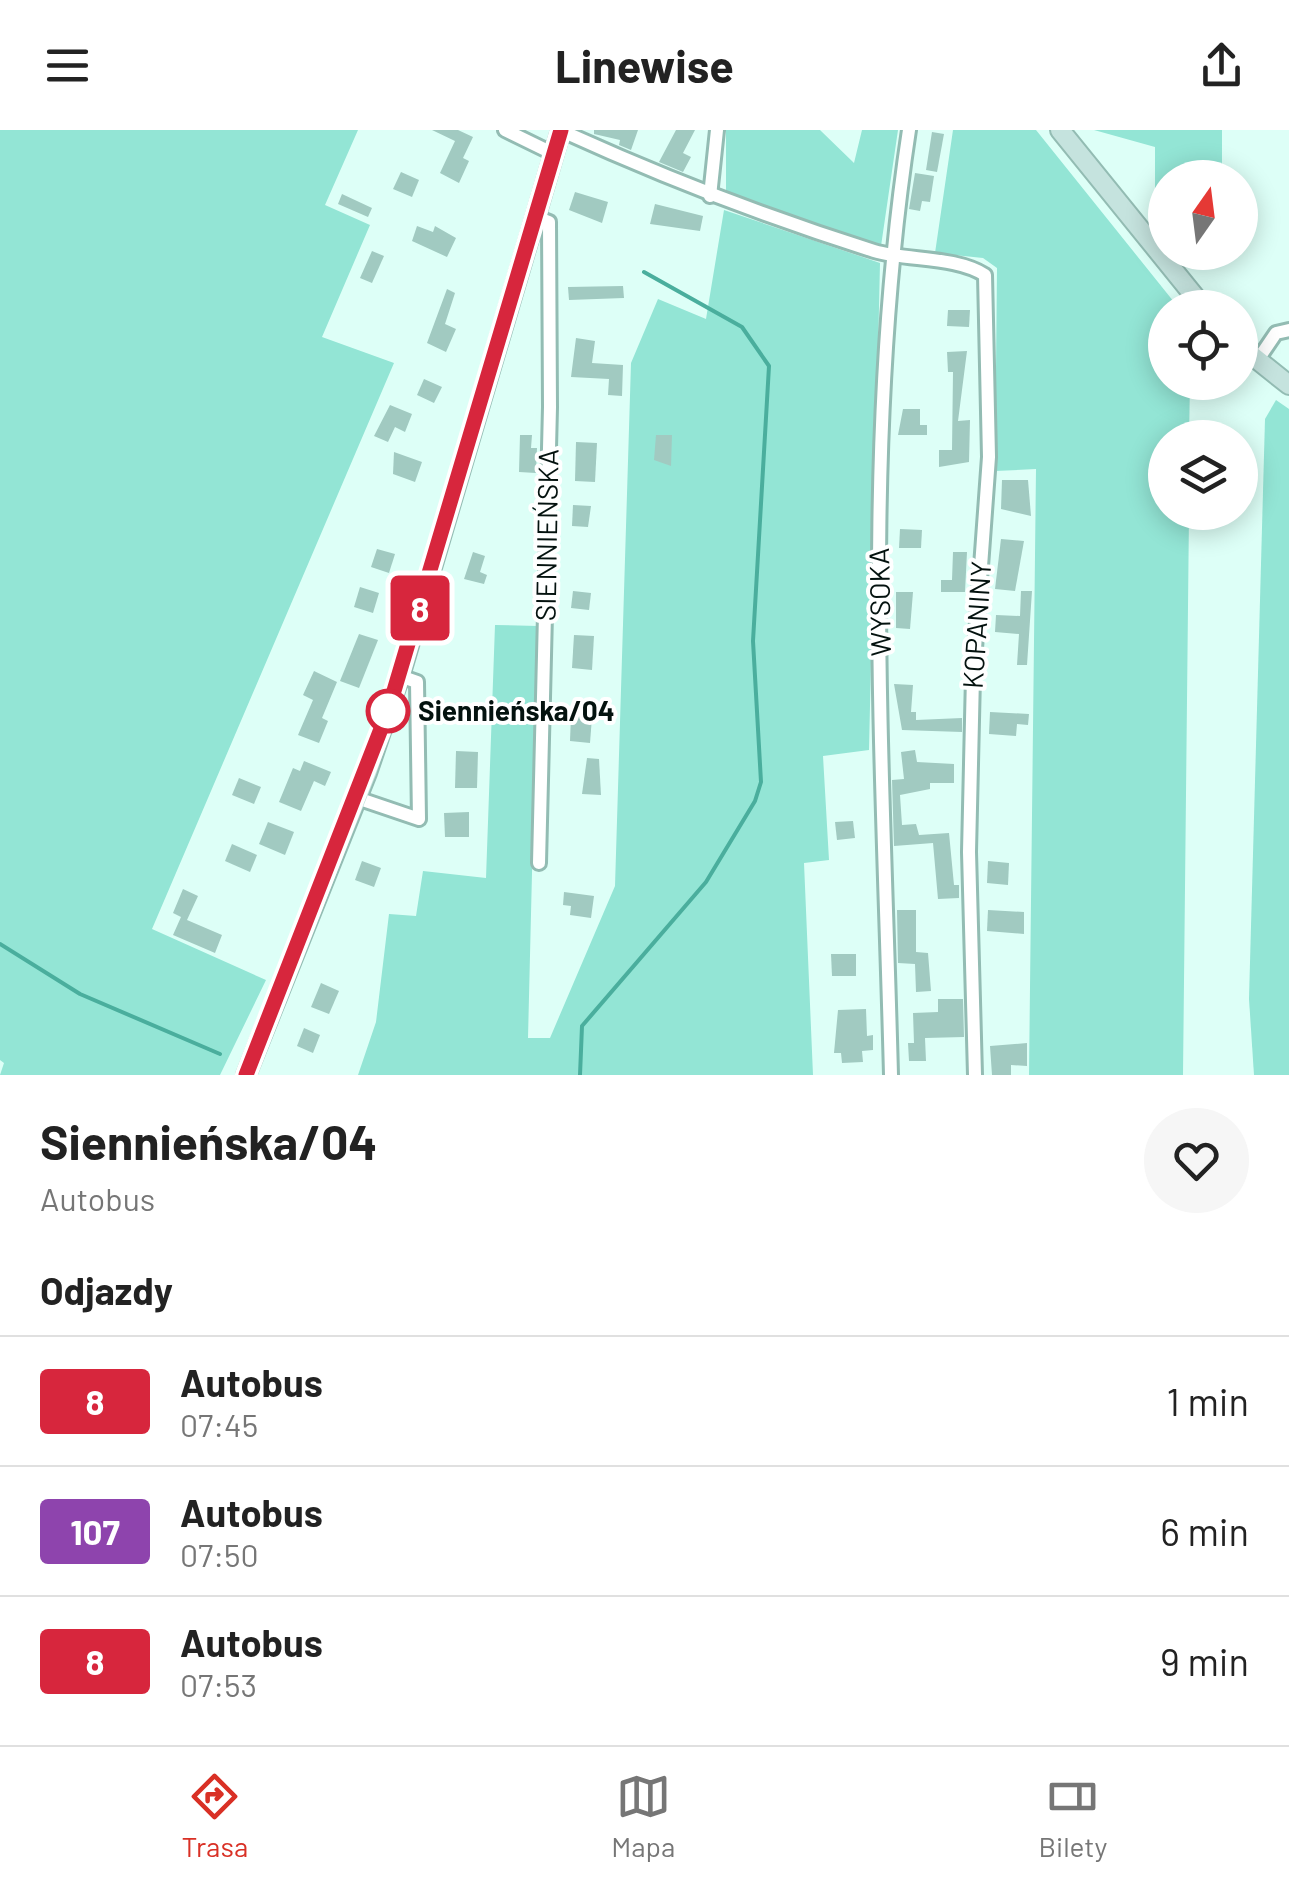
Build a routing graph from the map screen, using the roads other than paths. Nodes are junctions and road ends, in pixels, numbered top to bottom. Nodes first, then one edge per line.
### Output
1 (505, 130) edge
2 (561, 130) edge
3 (717, 130) edge
4 (909, 130) edge
5 (1060, 130) edge
6 (554, 154) junction
7 (710, 196) junction
8 (536, 217) junction
9 (890, 256) junction
10 (1189, 290) edge
11 (1289, 330) edge
12 (1258, 360) edge
13 (1258, 362) edge
14 (1289, 385) edge
15 (400, 676) junction
16 (357, 798) junction
17 (540, 863) dead end
18 (246, 1075) edge
19 (891, 1075) edge
20 (975, 1075) edge

1 - 6 street
2 - 6 main road
2 - 7 street
3 - 7 street
4 - 9 street, WYSOKA
5 - 10 main road
6 - 8 main road
7 - 9 street
8 - 15 main road
8 - 17 street, SIENNIEŃSKA
9 - 19 street, WYSOKA
9 - 20 street, KOPANINY
11 - 12 street
13 - 14 main road
15 - 16 main road
15 - 16 street
16 - 18 main road

